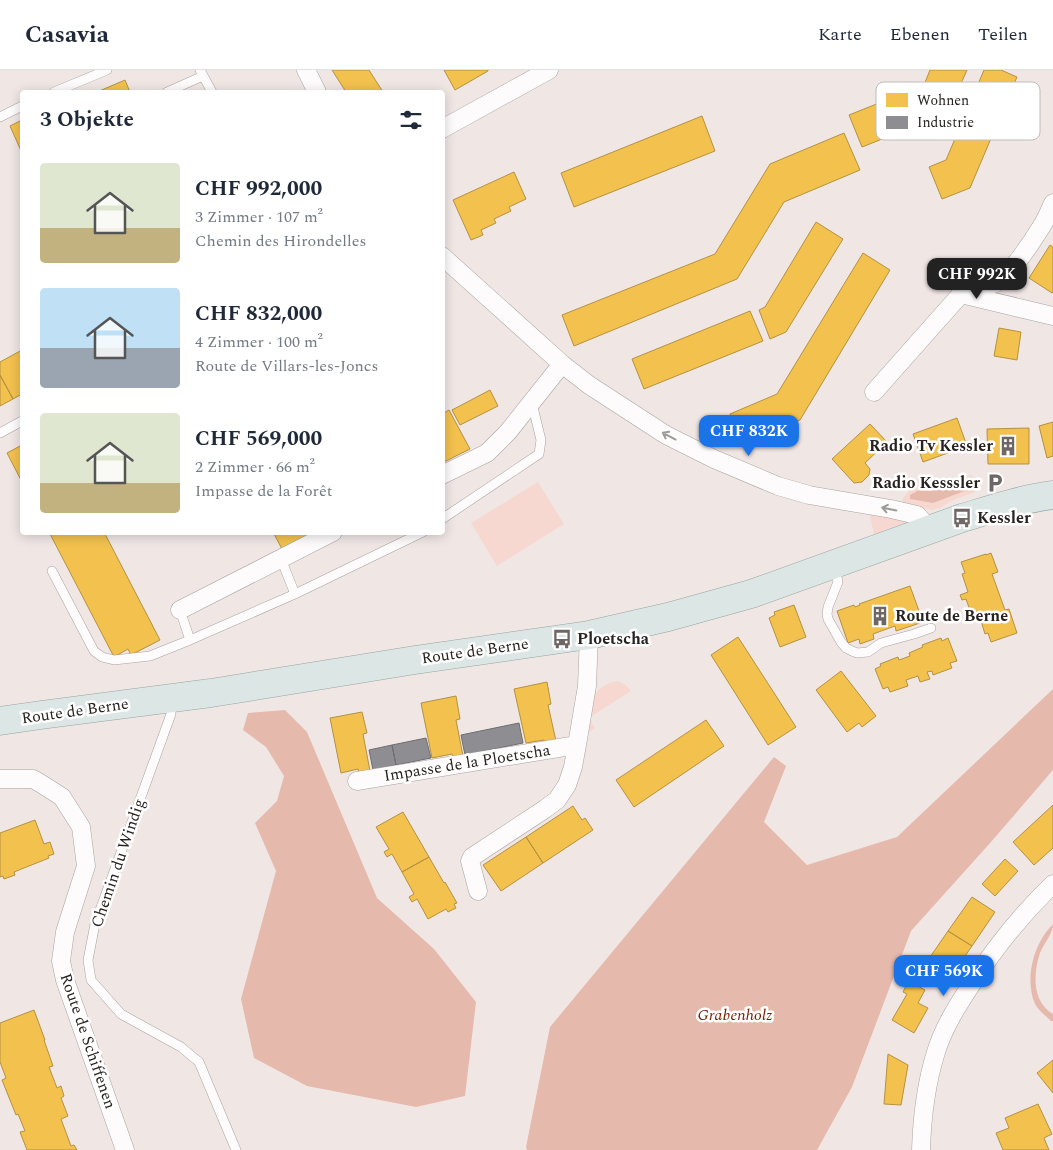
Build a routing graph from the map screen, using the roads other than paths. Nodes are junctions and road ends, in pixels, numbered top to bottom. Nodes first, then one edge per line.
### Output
1 (106, 70) edge
2 (306, 70) edge
3 (202, 73) edge
4 (538, 73) edge
5 (59, 90) edge
6 (171, 90) edge
7 (211, 90) edge
8 (317, 90) edge
9 (20, 107) edge
10 (0, 117) edge
11 (445, 127) edge
12 (1053, 203) edge
13 (445, 259) edge
14 (961, 294) junction
15 (1053, 316) edge
16 (562, 364) junction
17 (874, 392) dead end
18 (532, 403) junction
19 (20, 422) edge
20 (0, 433) edge
21 (445, 473) edge
22 (1053, 494) edge
23 (445, 517) edge
24 (930, 530) junction
25 (327, 535) edge
26 (417, 535) edge
27 (281, 559) junction
28 (835, 564) junction
29 (52, 571) dead end
30 (296, 594) junction
31 (180, 610) joint
32 (931, 628) dead end
33 (588, 635) junction
34 (190, 640) junction
35 (172, 698) junction
36 (0, 721) edge
37 (577, 745) junction
38 (0, 779) edge
39 (358, 781) dead end
40 (1053, 884) edge
41 (478, 891) dead end
42 (125, 1150) edge
43 (236, 1150) edge
44 (921, 1150) edge

1 - 5 lane
2 - 8 street
3 - 6 lane
3 - 7 lane
4 - 11 street
9 - 10 lane
12 - 14 street
13 - 16 street
14 - 15 street
14 - 17 street
16 - 18 street
24 -> 16 street
18 - 21 street
18 - 23 lane
19 - 20 lane
22 - 24 main road, Route de Berne
24 - 28 main road, Route de Berne
25 - 27 street
26 - 30 lane
27 - 30 lane
27 - 31 street
28 - 32 lane
28 - 33 main road, Route de Berne
29 - 34 lane
30 - 34 lane
31 - 34 lane
33 - 35 main road, Route de Berne
33 - 37 street, Impasse de la Ploetscha
35 - 36 main road, Route de Berne
35 - 43 lane, Chemin du Windig
37 - 39 street, Impasse de la Ploetscha
37 - 41 street, Impasse de la Ploetscha
38 - 42 street, Route de Schiffenen
40 - 44 street

